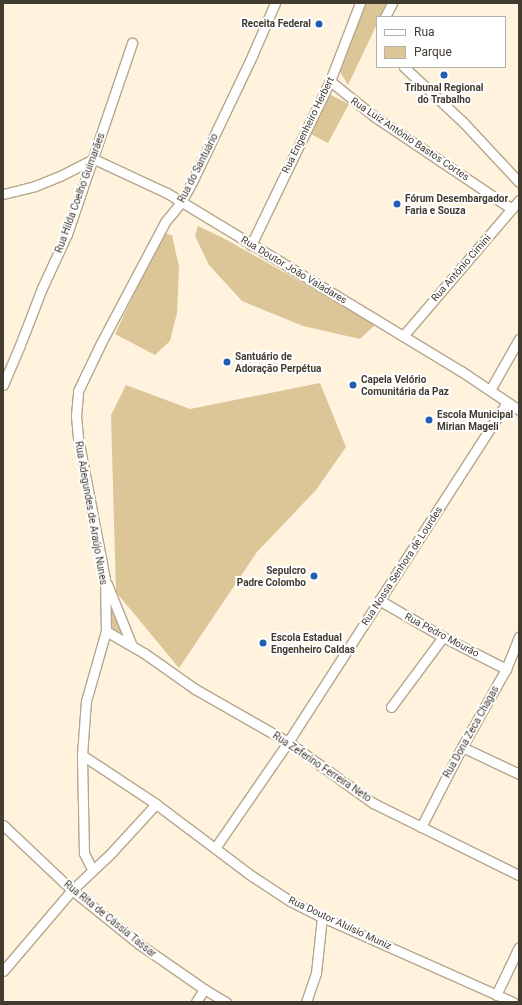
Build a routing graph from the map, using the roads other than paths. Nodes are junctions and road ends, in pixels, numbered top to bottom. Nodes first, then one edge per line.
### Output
1 (275, 3) edge
2 (360, 3) edge
3 (392, 3) edge
4 (386, 16) edge
5 (132, 43) dead end
6 (405, 68) edge
7 (330, 81) junction
8 (94, 158) junction
9 (519, 182) edge
10 (3, 194) edge
11 (519, 200) edge
12 (181, 202) junction
13 (512, 209) junction
14 (251, 244) junction
15 (403, 336) junction
16 (519, 339) edge
17 (3, 385) edge
18 (490, 390) junction
19 (78, 391) joint
20 (507, 402) junction
21 (519, 410) edge
22 (105, 579) junction
23 (379, 600) junction
24 (106, 631) junction
25 (443, 637) junction
26 (519, 637) edge
27 (132, 646) junction
28 (506, 669) junction
29 (391, 707) dead end
30 (288, 742) junction
31 (462, 747) junction
32 (82, 755) junction
33 (519, 774) edge
34 (156, 804) junction
35 (3, 825) edge
36 (421, 827) junction
37 (215, 848) junction
38 (92, 870) junction
39 (519, 875) edge
40 (72, 890) junction
41 (322, 918) junction
42 (519, 947) edge
43 (3, 971) edge
44 (204, 989) junction
45 (496, 995) junction
46 (196, 1002) edge
47 (226, 1002) edge
48 (306, 1002) edge
49 (513, 1002) edge

1 - 12 street, Rua do Santuário
2 - 7 street, Rua Engenheiro Herbert
3 - 4 street
5 - 8 street, Rua Hilda Coelho Guimarães
6 - 9 street
7 - 13 street, Rua Luiz Antônio Bastos Cortes
7 - 14 street, Rua Engenheiro Herbert
8 - 10 street
8 - 12 street, Rua Doutor João Valadares
8 - 17 street, Rua Hilda Coelho Guimarães
11 - 13 street, Rua Antônio Cimini
12 - 14 street, Rua Doutor João Valadares
12 - 19 street, Rua do Santuário
13 - 15 street, Rua Antônio Cimini
14 - 15 street, Rua Doutor João Valadares
15 - 18 street, Rua Doutor João Valadares
16 - 18 street
18 - 20 street, Rua Doutor João Valadares
19 - 22 street, Rua Adegundes de Araújo Nunes
20 - 21 street, Rua Doutor João Valadares
20 - 23 street, Rua Nossa Senhora de Lourdes
22 - 24 street, Rua Adegundes de Araújo Nunes
22 - 27 street
23 - 25 street, Rua Pedro Mourão
23 - 30 street, Rua Nossa Senhora de Lourdes
24 - 27 street, Rua Zeferino Ferreira Neto
24 - 32 street, Rua Adegundes de Araújo Nunes
25 - 28 street, Rua Pedro Mourão
25 - 29 street
26 - 28 street, Rua Dona Zeca Chagas
27 - 30 street, Rua Zeferino Ferreira Neto
28 - 31 street, Rua Dona Zeca Chagas
30 - 36 street, Rua Zeferino Ferreira Neto
30 - 37 street, Rua Nossa Senhora de Lourdes
31 - 33 street
31 - 36 street, Rua Dona Zeca Chagas
32 - 34 street, Rua Doutor Aluísio Muniz
32 - 38 street, Rua Adegundes de Araújo Nunes
34 - 37 street, Rua Doutor Aluísio Muniz
34 - 38 street
35 - 40 street, Rua Rita de Cássia Tassar
36 - 39 street, Rua Zeferino Ferreira Neto
37 - 41 street, Rua Doutor Aluísio Muniz
38 - 40 street
40 - 43 street
40 - 44 street, Rua Rita de Cássia Tassar
41 - 45 street, Rua Doutor Aluísio Muniz
41 - 48 street
42 - 45 street
44 - 46 street
44 - 47 street, Rua Rita de Cássia Tassar
45 - 49 street, Rua Doutor Aluísio Muniz

